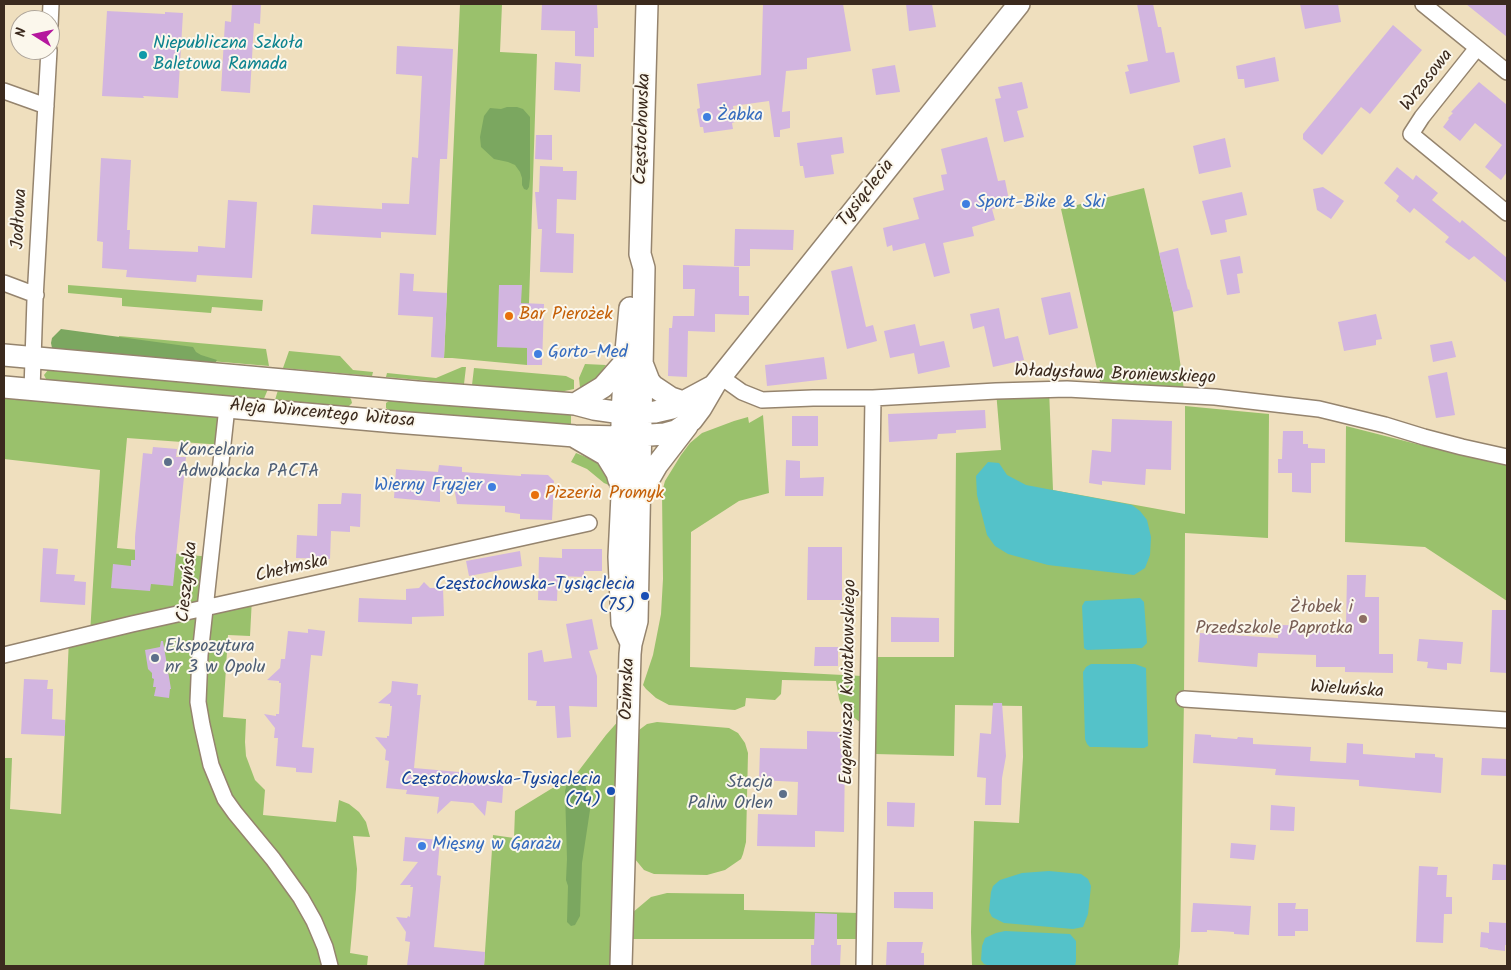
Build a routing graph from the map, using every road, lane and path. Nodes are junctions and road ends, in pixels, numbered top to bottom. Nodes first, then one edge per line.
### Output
1 (647, 4) edge
2 (1019, 4) edge
3 (1426, 5) edge
4 (1477, 48) junction
5 (48, 60) edge
6 (1507, 72) edge
7 (4, 91) edge
8 (46, 106) junction
9 (1507, 213) edge
10 (4, 283) edge
11 (36, 295) junction
12 (4, 355) edge
13 (33, 358) junction
14 (633, 362) junction
15 (718, 381) junction
16 (4, 387) edge
17 (371, 388) junction
18 (32, 390) junction
19 (873, 398) junction
20 (575, 404) junction
21 (227, 407) junction
22 (687, 411) junction
23 (631, 413) junction
24 (370, 420) junction
25 (575, 436) junction
26 (631, 436) junction
27 (1507, 457) edge
28 (631, 496) junction
29 (589, 523) dead end
30 (205, 608) junction
31 (4, 655) edge
32 (1184, 699) dead end
33 (1507, 720) edge
34 (330, 966) edge
35 (621, 966) edge
36 (864, 966) edge

1 - 14 street, Częstochowska
2 - 15 street, Tysiąclecia
3 - 4 street, Wrzosowa
4 - 6 street, Wrzosowa
4 - 9 street, Wrzosowa
5 - 8 street, Jodłowa
7 - 8 street
8 - 11 street, Jodłowa
10 - 11 street
11 - 13 street, Jodłowa
12 - 13 street, Aleja Wincentego Witosa
13 - 17 street, Aleja Wincentego Witosa
13 - 18 street, Jodłowa
14 - 20 street
14 - 22 street
14 - 23 street, Częstochowska
15 - 19 street, Władysława Broniewskiego
15 - 22 street, Tysiąclecia
16 - 18 street, Aleja Wincentego Witosa
17 - 20 street, Aleja Wincentego Witosa
17 - 24 street
18 - 21 street, Aleja Wincentego Witosa
19 - 27 street, Władysława Broniewskiego
19 - 36 street, Eugeniusza Kwiatkowskiego
20 - 23 street, Aleja Wincentego Witosa
21 - 24 street, Aleja Wincentego Witosa
21 - 30 street, Cieszyńska
22 - 23 street, Tysiąclecia
22 - 26 street, Tysiąclecia
22 - 28 street
23 - 26 street
24 - 25 street, Aleja Wincentego Witosa
25 - 26 street, Aleja Wincentego Witosa
25 - 28 street
26 - 28 street
28 - 35 street, Ozimska
29 - 30 street, Chełmska
30 - 31 street, Chełmska
30 - 34 street, Cieszyńska
32 - 33 street, Wieluńska

